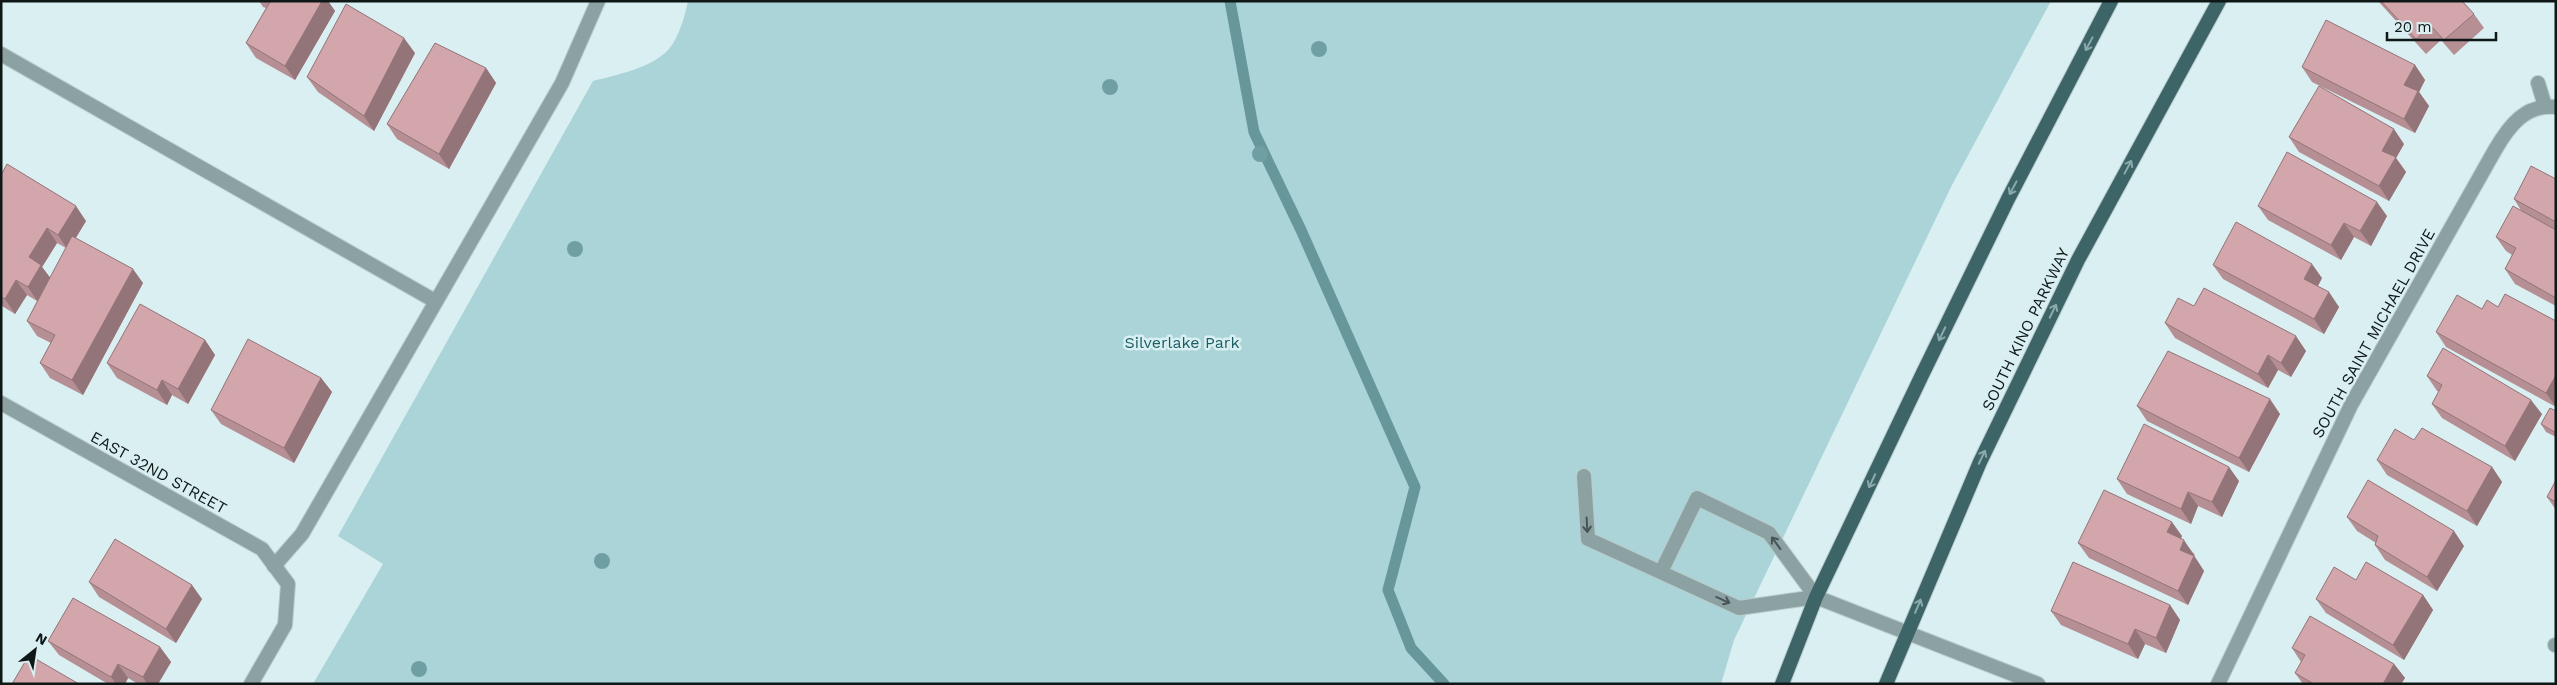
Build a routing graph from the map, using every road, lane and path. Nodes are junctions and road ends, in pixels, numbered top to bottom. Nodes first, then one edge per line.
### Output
1 (598, 1) edge
2 (2111, 1) edge
3 (2219, 1) edge
4 (1, 54) edge
5 (2538, 83) dead end
6 (2550, 107) edge
7 (435, 301) junction
8 (1, 403) edge
9 (1584, 476) dead end
10 (274, 566) junction
11 (1660, 572) junction
12 (1816, 597) junction
13 (1907, 631) junction
14 (251, 684) edge
15 (1782, 684) edge
16 (1886, 684) edge
17 (2038, 684) edge
18 (2218, 684) edge

1 - 7 street
2 -> 12 main road
13 -> 3 main road, SOUTH KINO PARKWAY
4 - 7 street
5 - 6 street
6 - 18 street, SOUTH SAINT MICHAEL DRIVE
7 - 10 street
8 - 10 street, EAST 32ND STREET
9 -> 11 street
10 - 14 street, EAST 32ND STREET
11 -> 12 street
12 -> 11 street
12 - 13 street
12 - 15 main road
13 - 16 main road, SOUTH KINO PARKWAY
13 - 17 street

